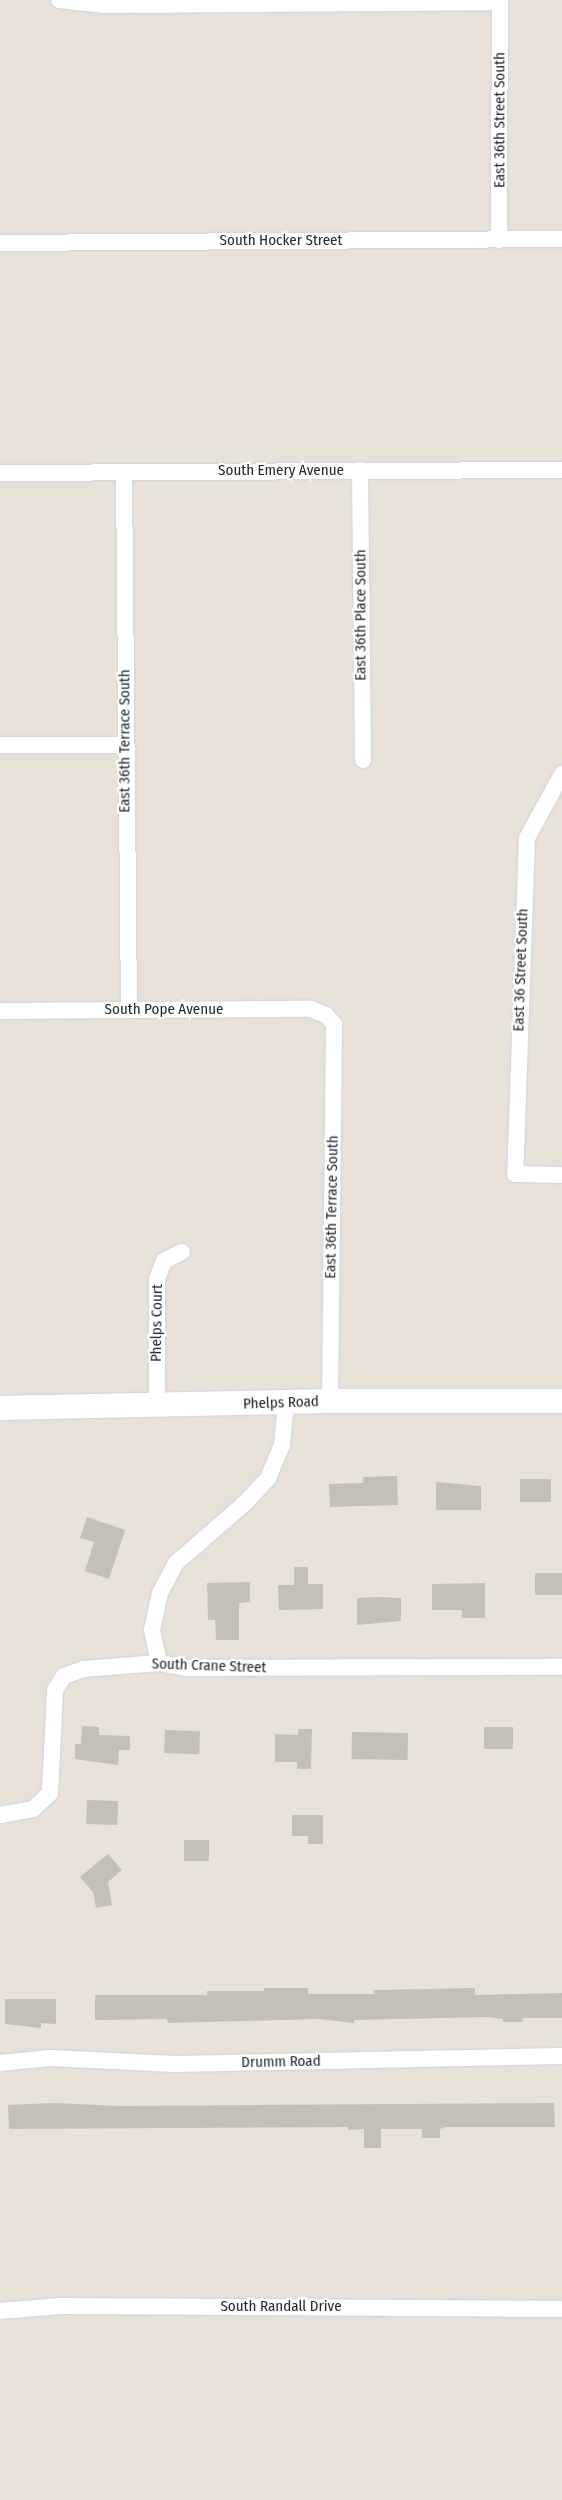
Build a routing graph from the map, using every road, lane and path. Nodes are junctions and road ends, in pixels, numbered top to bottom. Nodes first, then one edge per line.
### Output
1 (59, 0) edge
2 (500, 1) edge
3 (562, 239) edge
4 (500, 240) junction
5 (0, 243) edge
6 (360, 470) junction
7 (562, 470) edge
8 (124, 472) junction
9 (0, 473) edge
10 (124, 745) junction
11 (0, 746) edge
12 (362, 760) dead end
13 (562, 774) edge
14 (129, 1010) junction
15 (0, 1011) edge
16 (326, 1015) joint
17 (562, 1175) edge
18 (182, 1252) dead end
19 (330, 1401) junction
20 (562, 1401) edge
21 (286, 1403) junction
22 (156, 1406) junction
23 (0, 1408) edge
24 (158, 1663) junction
25 (562, 1667) edge
26 (0, 1815) edge
27 (562, 2056) edge
28 (0, 2063) edge
29 (562, 2309) edge
30 (0, 2311) edge

1 - 2 street
2 - 4 street, East 36th Street South
3 - 4 street, South Hocker Street
4 - 5 street, South Hocker Street
6 - 7 street, South Emery Avenue
6 - 8 street, South Emery Avenue
6 - 12 street, East 36th Place South
8 - 9 street, South Emery Avenue
8 - 10 street, East 36th Terrace South
10 - 11 street
10 - 14 street, East 36th Terrace South
13 - 17 street, East 36 Street South
14 - 15 street, South Pope Avenue
14 - 16 street, South Pope Avenue
16 - 19 street, East 36th Terrace South
18 - 22 street, Phelps Court
19 - 20 street, Phelps Road
19 - 21 street, Phelps Road
21 - 22 street, Phelps Road
21 - 24 street
22 - 23 street, Phelps Road
24 - 25 street, South Crane Street
24 - 26 street, South Crane Street
27 - 28 street, Drumm Road
29 - 30 street, South Randall Drive

